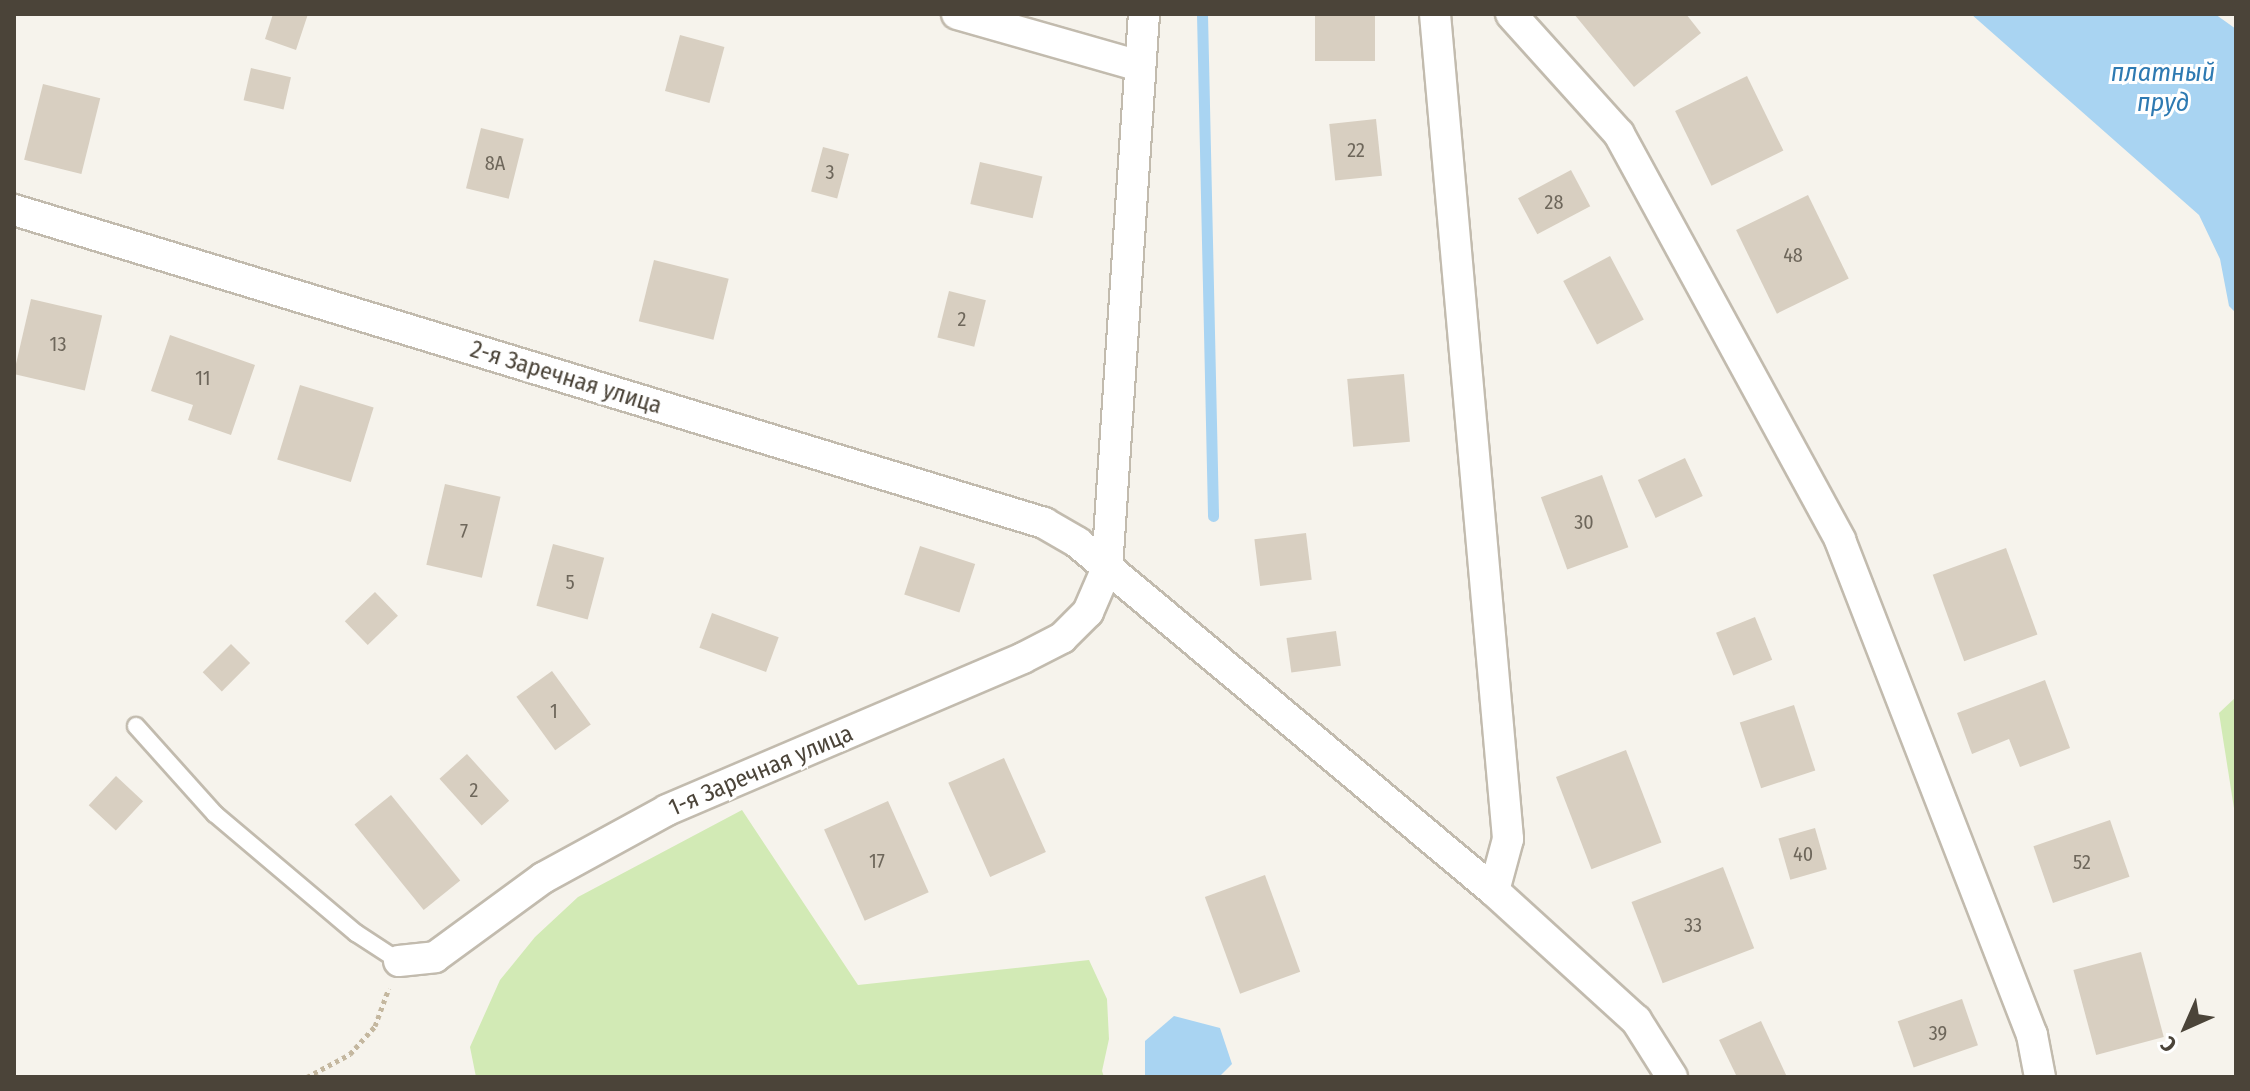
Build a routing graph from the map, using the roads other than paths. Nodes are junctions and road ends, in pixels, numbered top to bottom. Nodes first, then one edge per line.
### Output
1 (957, 14) edge
2 (1144, 14) edge
3 (1435, 14) edge
4 (1511, 14) edge
5 (1140, 66) junction
6 (14, 210) edge
7 (1107, 568) junction
8 (136, 726) dead end
9 (1494, 891) junction
10 (399, 961) joint
11 (1672, 1077) edge
12 (2040, 1077) edge

1 - 5 street
2 - 5 street, 1-я Заречная улица
3 - 9 street
4 - 12 street
5 - 7 street, 1-я Заречная улица
6 - 7 street, 2-я Заречная улица
7 - 9 street, 2-я Заречная улица
7 - 10 street, 1-я Заречная улица
8 - 10 lane
9 - 11 street, 2-я Заречная улица

